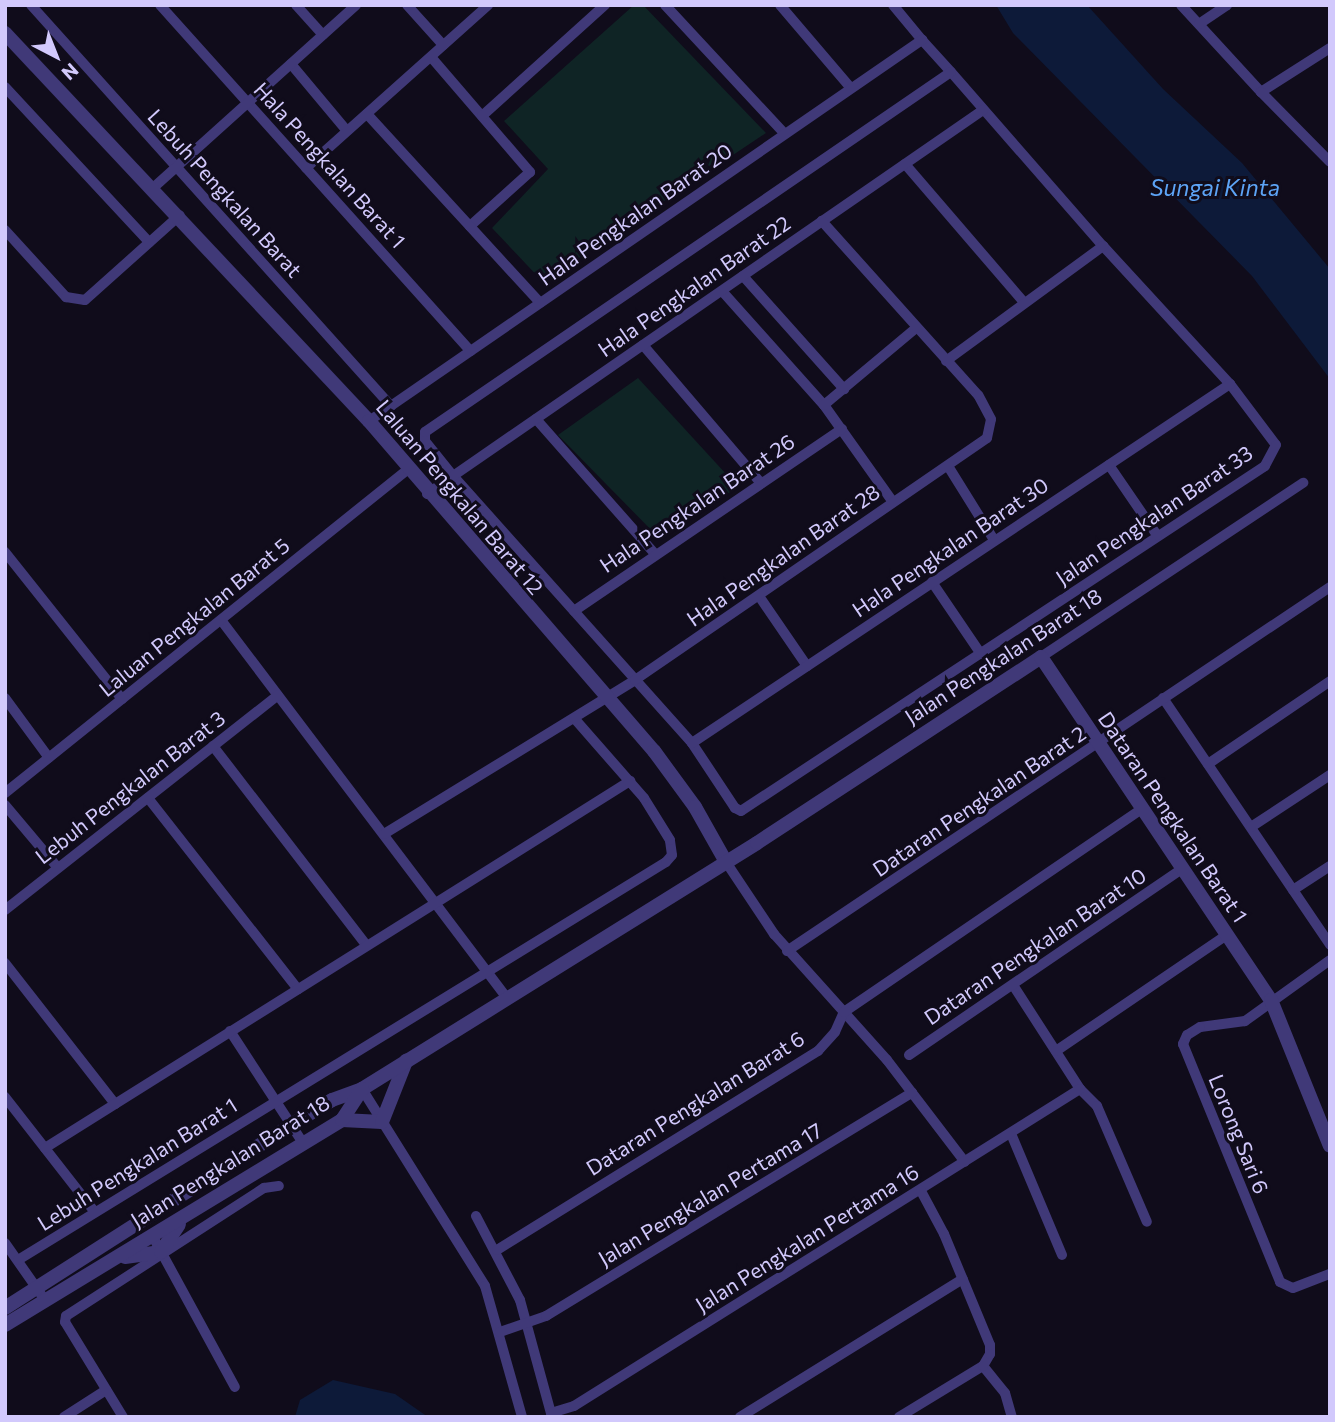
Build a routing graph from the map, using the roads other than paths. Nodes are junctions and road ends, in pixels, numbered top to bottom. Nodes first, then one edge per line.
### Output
1 (32, 5) edge
2 (160, 5) edge
3 (296, 5) edge
4 (356, 5) edge
5 (407, 5) edge
6 (488, 5) edge
7 (606, 5) edge
8 (665, 5) edge
9 (780, 5) edge
10 (892, 5) edge
11 (1181, 5) edge
12 (1227, 5) edge
13 (1199, 24) junction
14 (7, 35) edge
15 (323, 35) junction
16 (922, 40) junction
17 (443, 46) junction
18 (1330, 48) edge
19 (430, 57) junction
20 (291, 64) junction
21 (951, 72) junction
22 (5, 87) edge
23 (851, 88) junction
24 (1261, 92) junction
25 (248, 103) junction
26 (983, 110) junction
27 (367, 114) junction
28 (482, 116) junction
29 (347, 131) junction
30 (785, 134) junction
31 (1330, 162) edge
32 (905, 164) junction
33 (176, 168) junction
34 (306, 168) junction
35 (153, 188) junction
36 (180, 215) junction
37 (822, 221) junction
38 (470, 226) junction
39 (5, 230) edge
40 (149, 242) junction
41 (1103, 246) junction
42 (743, 276) junction
43 (722, 290) junction
44 (1023, 301) junction
45 (540, 303) junction
46 (916, 328) junction
47 (643, 345) junction
48 (470, 351) junction
49 (946, 361) junction
50 (1230, 384) junction
51 (844, 389) junction
52 (824, 405) junction
53 (391, 406) junction
54 (536, 419) junction
55 (369, 421) junction
56 (842, 429) junction
57 (1109, 465) junction
58 (948, 466) junction
59 (407, 471) junction
60 (453, 476) junction
61 (761, 483) junction
62 (1303, 483) dead end
63 (427, 494) junction
64 (893, 502) junction
65 (1157, 535) junction
66 (994, 540) junction
67 (5, 552) edge
68 (655, 554) junction
69 (932, 582) junction
70 (1330, 587) edge
71 (759, 596) junction
72 (574, 611) junction
73 (221, 620) junction
74 (981, 654) junction
75 (1041, 657) junction
76 (807, 666) junction
77 (635, 680) junction
78 (1330, 681) edge
79 (278, 695) junction
80 (5, 698) edge
81 (607, 698) junction
82 (1163, 698) junction
83 (122, 699) junction
84 (573, 718) junction
85 (692, 743) junction
86 (1098, 744) junction
87 (213, 746) junction
88 (49, 758) junction
89 (1208, 764) junction
90 (1330, 775) edge
91 (630, 781) junction
92 (5, 793) edge
93 (148, 798) junction
94 (5, 805) edge
95 (1142, 809) junction
96 (1251, 827) junction
97 (384, 834) junction
98 (726, 862) junction
99 (1330, 866) edge
100 (58, 869) junction
101 (1182, 869) junction
102 (1293, 890) junction
103 (435, 902) junction
104 (5, 910) edge
105 (1227, 935) junction
106 (366, 945) junction
107 (1330, 945) edge
108 (788, 951) junction
109 (1330, 960) edge
110 (5, 962) edge
111 (487, 971) junction
112 (1013, 985) junction
113 (298, 989) junction
114 (507, 998) junction
115 (1271, 1000) junction
116 (844, 1012) junction
117 (230, 1031) junction
118 (1056, 1051) junction
119 (909, 1055) dead end
120 (406, 1061) junction
121 (362, 1089) junction
122 (1080, 1089) junction
123 (912, 1093) junction
124 (5, 1097) edge
125 (275, 1101) junction
126 (115, 1104) junction
127 (342, 1120) junction
128 (1325, 1121) edge
129 (382, 1122) junction
130 (291, 1125) junction
131 (1012, 1136) junction
132 (303, 1143) junction
133 (1330, 1146) edge
134 (45, 1148) junction
135 (965, 1162) junction
136 (279, 1186) dead end
137 (921, 1191) junction
138 (177, 1198) junction
139 (198, 1207) junction
140 (95, 1212) junction
141 (476, 1216) dead end
142 (1147, 1222) dead end
143 (152, 1235) junction
144 (106, 1241) junction
145 (5, 1243) edge
146 (497, 1250) junction
147 (162, 1254) junction
148 (1062, 1255) dead end
149 (18, 1260) junction
150 (103, 1265) junction
151 (1330, 1273) edge
152 (963, 1279) junction
153 (36, 1287) junction
154 (45, 1300) junction
155 (5, 1308) edge
156 (525, 1324) junction
157 (5, 1325) edge
158 (500, 1332) junction
159 (983, 1366) junction
160 (235, 1387) dead end
161 (106, 1390) junction
162 (552, 1415) edge
163 (64, 1417) edge
164 (123, 1417) edge
165 (522, 1417) edge
166 (740, 1417) edge
167 (899, 1417) edge
168 (1012, 1417) edge

1 - 33 street, Lebuh Pengkalan Barat
2 - 25 street, Hala Pengkalan Barat 1
3 - 15 street
4 - 15 street
5 - 17 street
6 - 17 street
7 - 28 street
8 - 30 street
9 - 23 street
10 - 16 street, Jalan Pengkalan Barat 33
11 - 13 street
12 - 13 street
13 - 24 street
14 - 35 street, Laluan Pengkalan Barat 12
15 - 20 street
16 - 21 street, Jalan Pengkalan Barat 33
16 - 23 street, Hala Pengkalan Barat 20
17 - 19 street
18 - 24 street
19 - 27 street
19 - 28 street
20 - 25 street
20 - 29 street
21 - 26 street, Jalan Pengkalan Barat 33
21 - 60 street
22 - 40 street
23 - 30 street, Hala Pengkalan Barat 20
24 - 31 street
25 - 33 street
25 - 34 street, Hala Pengkalan Barat 1
26 - 32 street, Hala Pengkalan Barat 22
26 - 41 street, Jalan Pengkalan Barat 33
27 - 29 street
27 - 38 street
28 - 38 street
29 - 34 street
30 - 45 street, Hala Pengkalan Barat 20
32 - 37 street, Hala Pengkalan Barat 22
32 - 44 street
33 - 35 street
33 - 53 street, Lebuh Pengkalan Barat
34 - 48 street, Hala Pengkalan Barat 1
35 - 36 street, Laluan Pengkalan Barat 12
36 - 40 street
36 - 55 street, Laluan Pengkalan Barat 12
37 - 42 street, Hala Pengkalan Barat 22
37 - 46 street
38 - 45 street
39 - 40 street
41 - 44 street
41 - 50 street, Jalan Pengkalan Barat 33
42 - 43 street, Hala Pengkalan Barat 22
42 - 51 street
43 - 47 street, Hala Pengkalan Barat 22
43 - 52 street
44 - 49 street
45 - 48 street, Hala Pengkalan Barat 20
46 - 49 street
46 - 51 street
47 - 54 street, Hala Pengkalan Barat 22
47 - 61 street
48 - 53 street, Hala Pengkalan Barat 20
49 - 58 street, Hala Pengkalan Barat 28
50 - 57 street, Hala Pengkalan Barat 30
50 - 65 street, Jalan Pengkalan Barat 33
51 - 52 street
52 - 56 street
53 - 55 street, Hala Pengkalan Barat 20
54 - 60 street, Hala Pengkalan Barat 22
54 - 68 street
55 - 59 street, Laluan Pengkalan Barat 12
56 - 61 street, Hala Pengkalan Barat 26
56 - 64 street
57 - 65 street
57 - 66 street, Hala Pengkalan Barat 30
58 - 64 street, Hala Pengkalan Barat 28
58 - 66 street
59 - 63 street, Laluan Pengkalan Barat 12
59 - 73 street, Laluan Pengkalan Barat 5
60 - 63 street, Hala Pengkalan Barat 22
60 - 72 street
61 - 68 street, Hala Pengkalan Barat 26
62 - 75 street, Jalan Pengkalan Barat 18
63 - 81 street, Laluan Pengkalan Barat 12
64 - 71 street, Hala Pengkalan Barat 28
65 - 74 street, Jalan Pengkalan Barat 33
66 - 69 street, Hala Pengkalan Barat 30
67 - 83 street
68 - 72 street, Hala Pengkalan Barat 26
69 - 74 street
69 - 76 street, Hala Pengkalan Barat 30
70 - 82 street, Dataran Pengkalan Barat 2
71 - 76 street
71 - 77 street, Hala Pengkalan Barat 28
72 - 77 street
73 - 79 street
73 - 83 street, Laluan Pengkalan Barat 5
74 - 85 street, Jalan Pengkalan Barat 33
75 - 86 street, Dataran Pengkalan Barat 1
75 - 98 street, Jalan Pengkalan Barat 18
76 - 85 street, Hala Pengkalan Barat 30
77 - 81 street, Hala Pengkalan Barat 28
77 - 85 street
78 - 89 street
79 - 87 street, Lebuh Pengkalan Barat 3
79 - 97 street
80 - 88 street
81 - 84 street, Hala Pengkalan Barat 28
81 - 98 street, Laluan Pengkalan Barat 12
82 - 86 street, Dataran Pengkalan Barat 2
82 - 89 street
83 - 88 street, Laluan Pengkalan Barat 5
84 - 91 street
84 - 97 street, Hala Pengkalan Barat 28
86 - 95 street, Dataran Pengkalan Barat 1
86 - 108 street, Dataran Pengkalan Barat 2
87 - 93 street, Lebuh Pengkalan Barat 3
87 - 106 street
88 - 92 street, Laluan Pengkalan Barat 5
89 - 96 street
90 - 96 street
91 - 103 street
91 - 111 street, Lebuh Pengkalan Barat 1
93 - 100 street, Lebuh Pengkalan Barat 3
93 - 113 street
94 - 100 street
95 - 101 street, Dataran Pengkalan Barat 1
95 - 116 street, Dataran Pengkalan Barat 6
96 - 102 street
97 - 103 street
98 - 108 street, Laluan Pengkalan Barat 12
98 - 114 street, Jalan Pengkalan Barat 18
99 - 102 street
100 - 104 street, Lebuh Pengkalan Barat 3
101 - 105 street, Dataran Pengkalan Barat 1
101 - 112 street, Dataran Pengkalan Barat 10
102 - 107 street
103 - 106 street
103 - 111 street
105 - 115 street, Dataran Pengkalan Barat 1
105 - 118 street
106 - 113 street
108 - 116 street, Laluan Pengkalan Barat 12
109 - 115 street
110 - 126 street
111 - 114 street
111 - 125 street, Lebuh Pengkalan Barat 1
112 - 118 street
112 - 119 street, Dataran Pengkalan Barat 10
113 - 117 street
114 - 120 street, Jalan Pengkalan Barat 18
115 - 128 street, Dataran Pengkalan Barat 1
115 - 151 street, Lorong Sari 6
116 - 123 street, Laluan Pengkalan Barat 12
116 - 146 street, Dataran Pengkalan Barat 6
117 - 125 street
117 - 126 street
118 - 122 street
120 - 121 street, Jalan Pengkalan Barat 18
120 - 129 street
121 - 127 street, Jalan Pengkalan Barat 18
121 - 129 street
121 - 130 street, Jalan Pengkalan Barat 18
122 - 131 street, Jalan Pengkalan Pertama 16
122 - 142 street
123 - 135 street, Laluan Pengkalan Barat 12
123 - 156 street, Jalan Pengkalan Pertama 17
124 - 134 street
125 - 130 street
125 - 140 street, Lebuh Pengkalan Barat 1
126 - 134 street
127 - 129 street
127 - 132 street, Jalan Pengkalan Barat 18
128 - 133 street, Dataran Pengkalan Barat 1
129 - 158 street
130 - 132 street
130 - 138 street, Jalan Pengkalan Barat 18
131 - 135 street, Jalan Pengkalan Pertama 16
131 - 148 street
132 - 139 street, Jalan Pengkalan Barat 18
134 - 140 street
135 - 137 street, Jalan Pengkalan Pertama 16
136 - 147 street
137 - 152 street
137 - 162 street, Jalan Pengkalan Pertama 16
138 - 143 street
138 - 144 street, Jalan Pengkalan Barat 18
139 - 143 street, Jalan Pengkalan Barat 18
139 - 147 street
140 - 149 street, Lebuh Pengkalan Barat 1
141 - 146 street
143 - 144 street
143 - 147 street
143 - 150 street, Jalan Pengkalan Barat 18
144 - 153 street, Jalan Pengkalan Barat 18
145 - 149 street
146 - 156 street
147 - 150 street
147 - 160 street
147 - 161 street
149 - 153 street
150 - 154 street, Jalan Pengkalan Barat 18
152 - 159 street
152 - 166 street
153 - 154 street
153 - 155 street, Jalan Pengkalan Barat 18
154 - 157 street, Jalan Pengkalan Barat 18
156 - 158 street, Jalan Pengkalan Pertama 17
156 - 162 street
158 - 165 street
159 - 167 street
159 - 168 street
161 - 163 street
161 - 164 street

